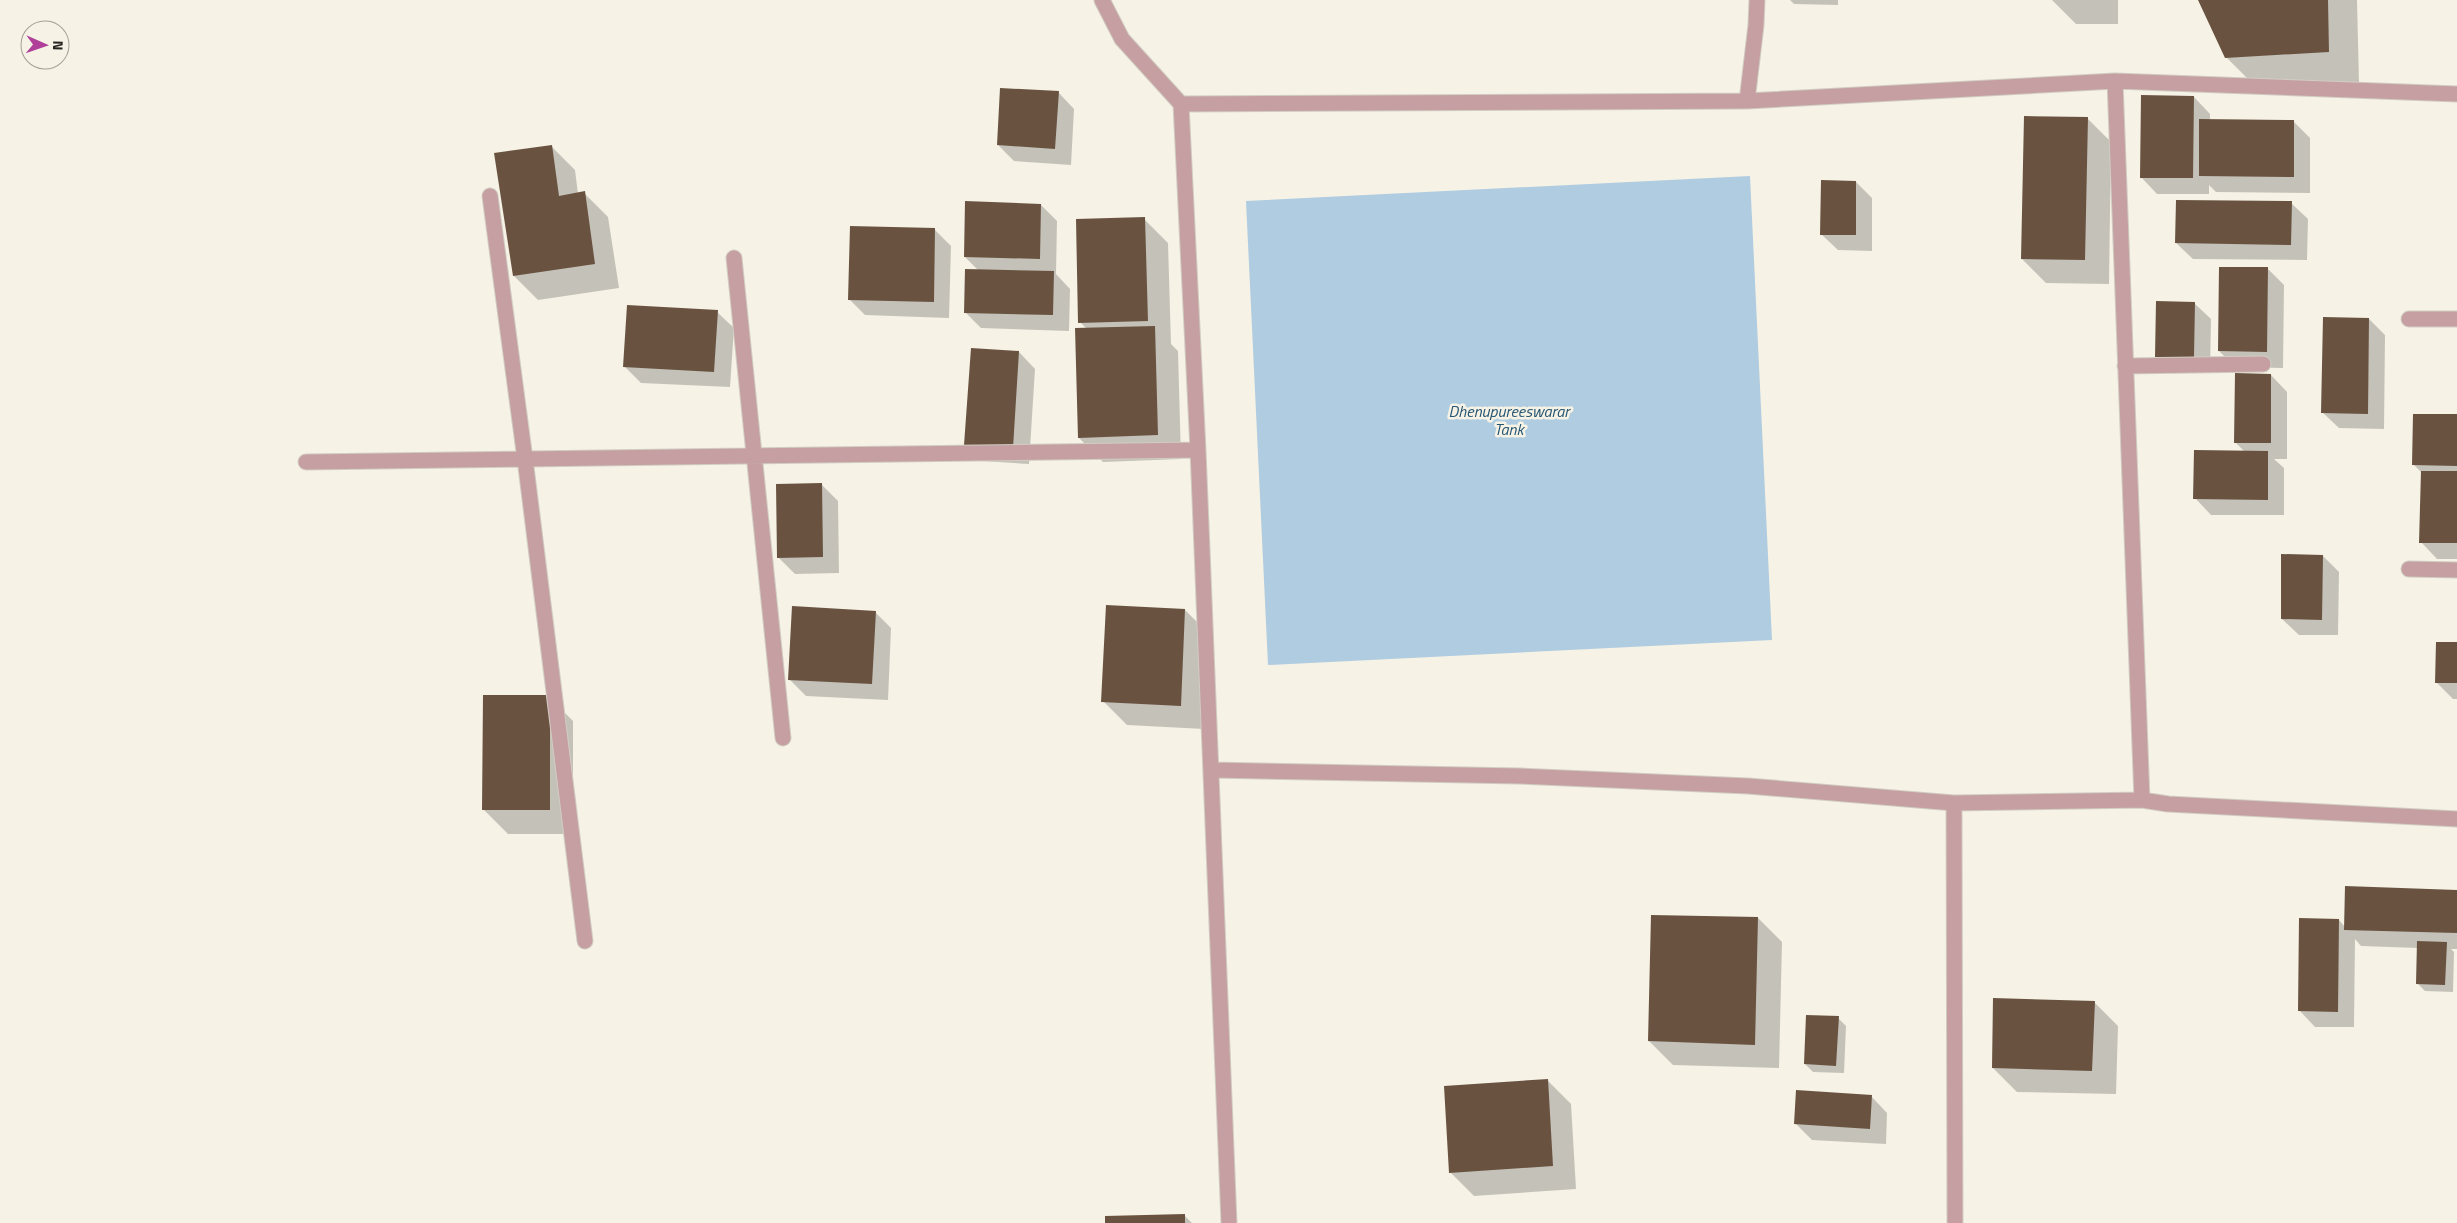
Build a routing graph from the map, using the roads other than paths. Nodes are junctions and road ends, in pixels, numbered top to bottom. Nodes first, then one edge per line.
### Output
1 (1102, 0) edge
2 (1757, 0) edge
3 (2115, 81) junction
4 (2457, 94) edge
5 (1747, 101) junction
6 (1181, 104) junction
7 (490, 196) dead end
8 (734, 258) dead end
9 (2408, 319) dead end
10 (2457, 319) edge
11 (2263, 364) dead end
12 (2125, 366) junction
13 (1198, 450) junction
14 (753, 456) junction
15 (525, 459) junction
16 (306, 462) dead end
17 (2410, 569) dead end
18 (2457, 570) edge
19 (783, 738) dead end
20 (1212, 770) junction
21 (2142, 800) junction
22 (1954, 803) junction
23 (2457, 820) edge
24 (584, 941) dead end
25 (1230, 1223) edge
26 (1955, 1223) edge

1 - 6 street
2 - 5 street
3 - 4 street
3 - 5 street
3 - 12 street
5 - 6 street
6 - 13 street
7 - 15 street
8 - 14 street
9 - 10 street
11 - 12 street
12 - 21 street
13 - 14 street
13 - 20 street
14 - 15 street
14 - 19 street
15 - 16 street
15 - 24 street
17 - 18 street
20 - 22 street
20 - 25 street
21 - 22 street
21 - 23 street
22 - 26 street

